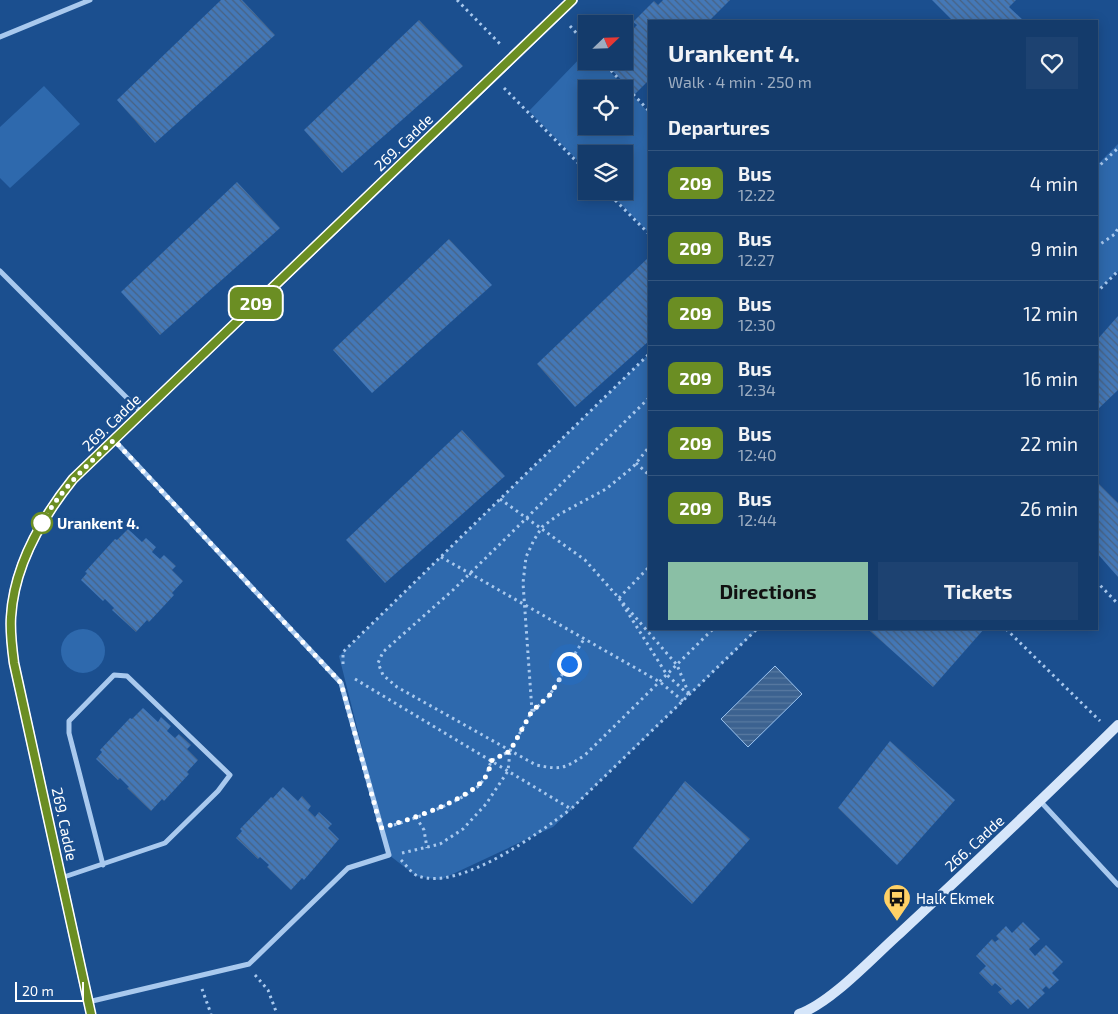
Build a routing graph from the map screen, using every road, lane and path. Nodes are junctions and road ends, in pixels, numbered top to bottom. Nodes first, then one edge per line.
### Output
1 (90, 0) edge
2 (457, 0) edge
3 (572, 0) edge
4 (0, 37) edge
5 (513, 57) junction
6 (610, 70) edge
7 (492, 77) junction
8 (648, 110) edge
9 (1118, 148) edge
10 (578, 163) edge
11 (1098, 167) edge
12 (615, 200) edge
13 (1118, 228) edge
14 (648, 233) edge
15 (1098, 246) edge
16 (0, 271) edge
17 (1118, 271) edge
18 (1098, 291) edge
19 (648, 355) edge
20 (648, 399) edge
21 (142, 413) junction
22 (114, 440) junction
23 (648, 447) edge
24 (636, 463) junction
25 (648, 474) edge
26 (500, 499) junction
27 (527, 517) junction
28 (542, 528) junction
29 (441, 557) junction
30 (648, 568) edge
31 (468, 574) junction
32 (1098, 583) edge
33 (618, 597) junction
34 (1118, 604) edge
35 (524, 605) junction
36 (712, 630) edge
37 (756, 630) edge
38 (1007, 630) edge
39 (584, 640) junction
40 (677, 665) junction
41 (343, 672) dead end
42 (667, 675) junction
43 (351, 677) dead end
44 (660, 682) junction
45 (689, 695) junction
46 (683, 701) junction
47 (532, 711) junction
48 (1115, 728) edge
49 (510, 751) junction
50 (491, 761) junction
51 (508, 771) junction
52 (1041, 802) junction
53 (571, 809) junction
54 (416, 817) junction
55 (381, 828) junction
56 (427, 848) junction
57 (103, 865) junction
58 (61, 878) junction
59 (1118, 886) edge
60 (253, 973) dead end
61 (202, 986) dead end
62 (88, 1002) junction
63 (91, 1014) edge
64 (211, 1014) edge
65 (277, 1014) edge
66 (799, 1014) edge

1 - 4 street
2 - 5 path
3 - 5 street, 269. Cadde
5 - 7 street, 269. Cadde
6 - 8 path
7 - 10 path
7 - 21 street, 269. Cadde
9 - 11 path
12 - 14 path
13 - 15 path
16 - 21 street
17 - 18 path
19 - 26 path
20 - 27 path
21 - 22 street, 269. Cadde
22 - 55 street
22 - 58 street, 269. Cadde
23 - 24 path
24 - 25 path
24 - 28 path
26 - 27 path
26 - 29 path
27 - 28 path
27 - 31 path
28 - 33 path
28 - 35 path
29 - 31 path
29 - 41 path
30 - 33 path
31 - 35 path
31 - 49 path
32 - 34 path
33 - 40 path
33 - 42 path
35 - 39 path
35 - 47 path
36 - 40 path
37 - 45 path
38 - 48 path
39 - 44 path
39 - 47 path
40 - 42 path
40 - 45 path
42 - 44 path
42 - 45 path
43 - 50 path
44 - 46 path
44 - 49 path
45 - 46 path
46 - 53 path
47 - 49 path
48 - 52 street, 266. Cadde
49 - 50 path
49 - 51 path
50 - 51 path
50 - 54 path
51 - 53 path
51 - 56 path
52 - 59 street
52 - 66 street, 266. Cadde
53 - 56 path
54 - 55 path
54 - 56 path
55 - 62 street
57 - 57 street
57 - 58 street
58 - 62 street, 269. Cadde
60 - 65 path
61 - 64 path
62 - 63 street, 269. Cadde

